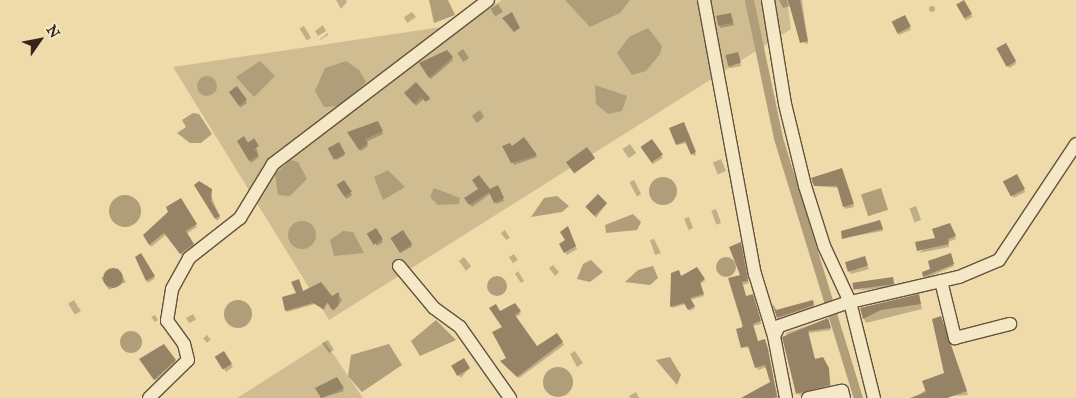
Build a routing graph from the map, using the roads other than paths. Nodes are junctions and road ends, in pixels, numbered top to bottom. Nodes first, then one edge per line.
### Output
1 (704, 0) edge
2 (768, 0) edge
3 (485, 1) edge
4 (1076, 144) edge
5 (399, 266) dead end
6 (941, 281) junction
7 (848, 303) junction
8 (1010, 324) dead end
9 (774, 336) junction
10 (149, 398) edge
11 (510, 398) edge
12 (786, 398) edge
13 (808, 398) edge
14 (844, 398) edge
15 (874, 398) edge

1 - 9 street
2 - 7 street
3 - 10 street
4 - 6 street
5 - 11 street
6 - 7 street
6 - 8 street
7 - 9 street
7 - 15 street
9 - 12 street
13 - 14 street

